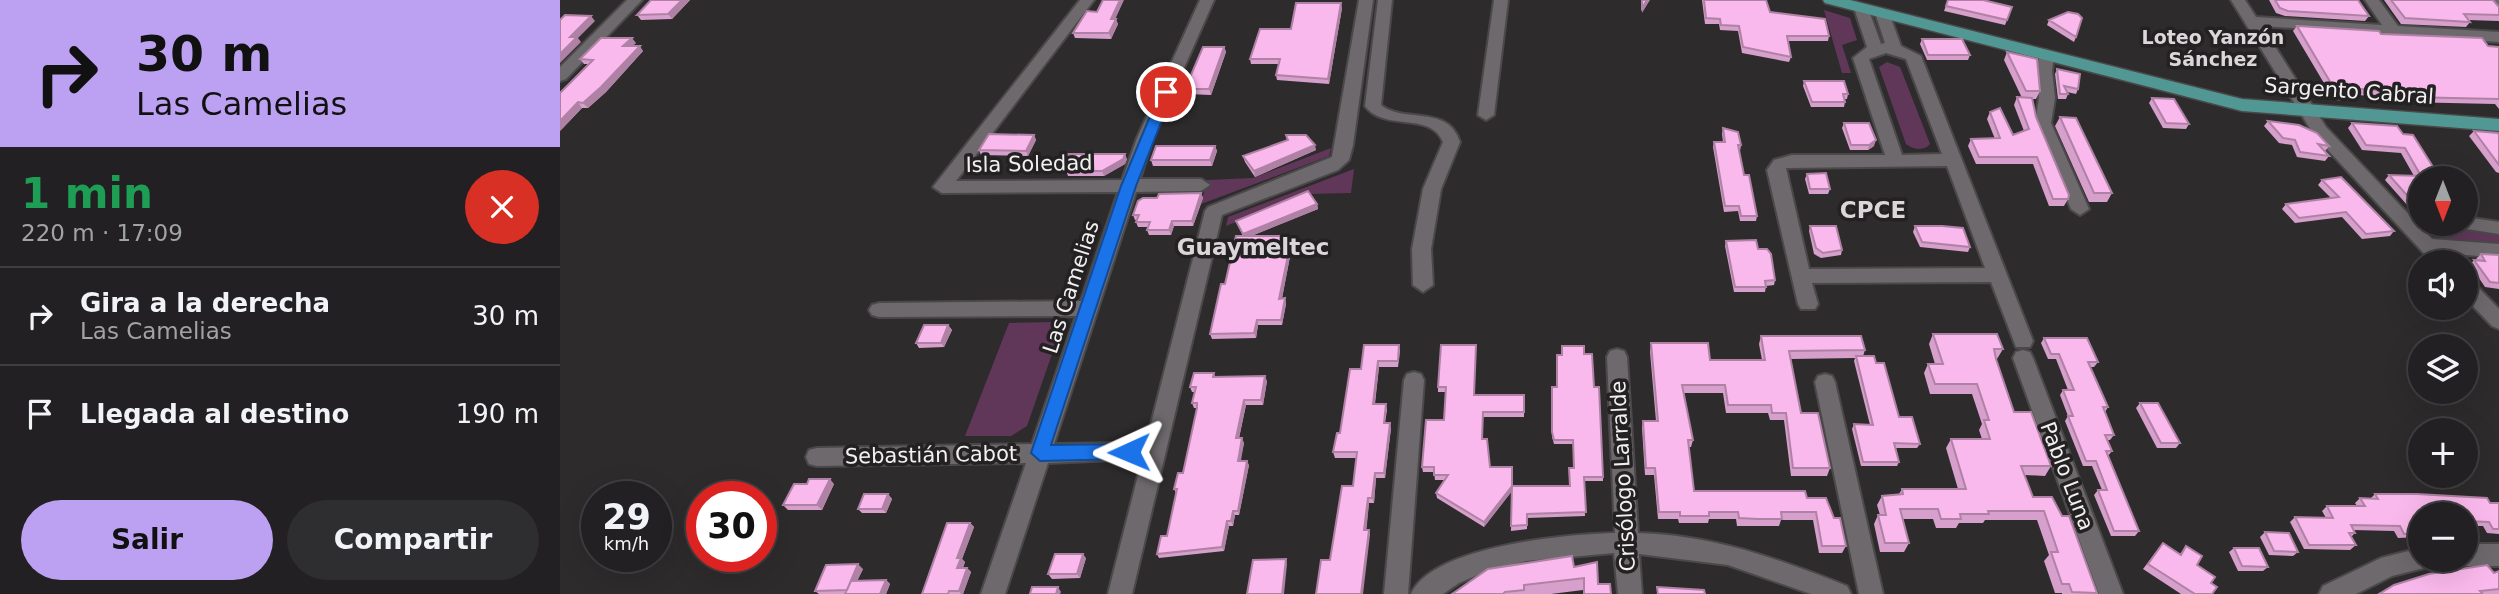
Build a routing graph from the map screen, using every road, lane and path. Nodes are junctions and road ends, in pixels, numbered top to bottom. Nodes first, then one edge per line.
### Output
1 (635, 0) edge
2 (1087, 0) edge
3 (1208, 0) edge
4 (1366, 0) edge
5 (1385, 0) edge
6 (1501, 0) edge
7 (1831, 0) edge
8 (2238, 0) edge
9 (2372, 0) edge
10 (1861, 8) junction
11 (1882, 13) junction
12 (2251, 21) junction
13 (2393, 30) junction
14 (2499, 37) edge
15 (1875, 49) junction
16 (1895, 49) junction
17 (2046, 55) junction
18 (560, 76) edge
19 (2310, 112) junction
20 (1486, 115) dead end
21 (2499, 125) edge
22 (1953, 160) junction
23 (1896, 161) junction
24 (1200, 185) dead end
25 (1129, 186) junction
26 (2081, 209) dead end
27 (2399, 216) junction
28 (2408, 217) edge
29 (2478, 225) edge
30 (2499, 228) edge
31 (2426, 245) junction
32 (2431, 250) edge
33 (2499, 251) edge
34 (1997, 275) junction
35 (1801, 276) junction
36 (1423, 285) dead end
37 (2478, 298) edge
38 (1808, 304) dead end
39 (1088, 308) junction
40 (879, 310) dead end
41 (2496, 315) edge
42 (2023, 350) joint
43 (1617, 357) dead end
44 (1414, 380) dead end
45 (1825, 382) dead end
46 (1129, 452) dead end
47 (1040, 453) junction
48 (817, 457) dead end
49 (1627, 545) junction
50 (2478, 555) edge
51 (2499, 555) edge
52 (2408, 562) edge
53 (993, 594) edge
54 (1120, 594) edge
55 (1396, 594) edge
56 (1423, 594) edge
57 (1630, 594) edge
58 (1839, 594) edge
59 (1871, 594) edge
60 (2111, 594) edge
61 (2332, 594) edge

1 - 18 street
2 - 25 street, Isla Soledad
3 - 25 street, Las Camelias
4 - 54 street
5 - 36 street
6 - 20 street
7 - 10 main road, Sargento Cabral
8 - 12 street
9 - 13 street
10 - 11 main road, Sargento Cabral
10 - 15 street
11 - 16 street
11 - 17 main road, Sargento Cabral
12 - 13 street
12 - 19 street
13 - 14 street
15 - 16 street
15 - 23 street
16 - 22 street
17 - 19 main road, Sargento Cabral
17 - 26 street
19 - 21 main road, Sargento Cabral
19 - 27 street
22 - 23 street
22 - 34 street
23 - 35 street
24 - 25 street, Isla Soledad
25 - 39 street, Las Camelias
27 - 28 street
27 - 31 street
29 - 30 street
31 - 32 street
31 - 33 street
34 - 35 street
34 - 42 street
35 - 38 street
37 - 41 street
39 - 40 street
39 - 47 street, Las Camelias
42 - 60 street, Pablo Luna
43 - 49 street, Crisólogo Larralde
44 - 55 street
45 - 59 street
46 - 47 street, Sebastián Cabot
47 - 48 street, Sebastián Cabot
47 - 53 street, Las Camelias
49 - 56 street
49 - 57 street, Crisólogo Larralde
49 - 58 street
50 - 51 street
52 - 61 street

